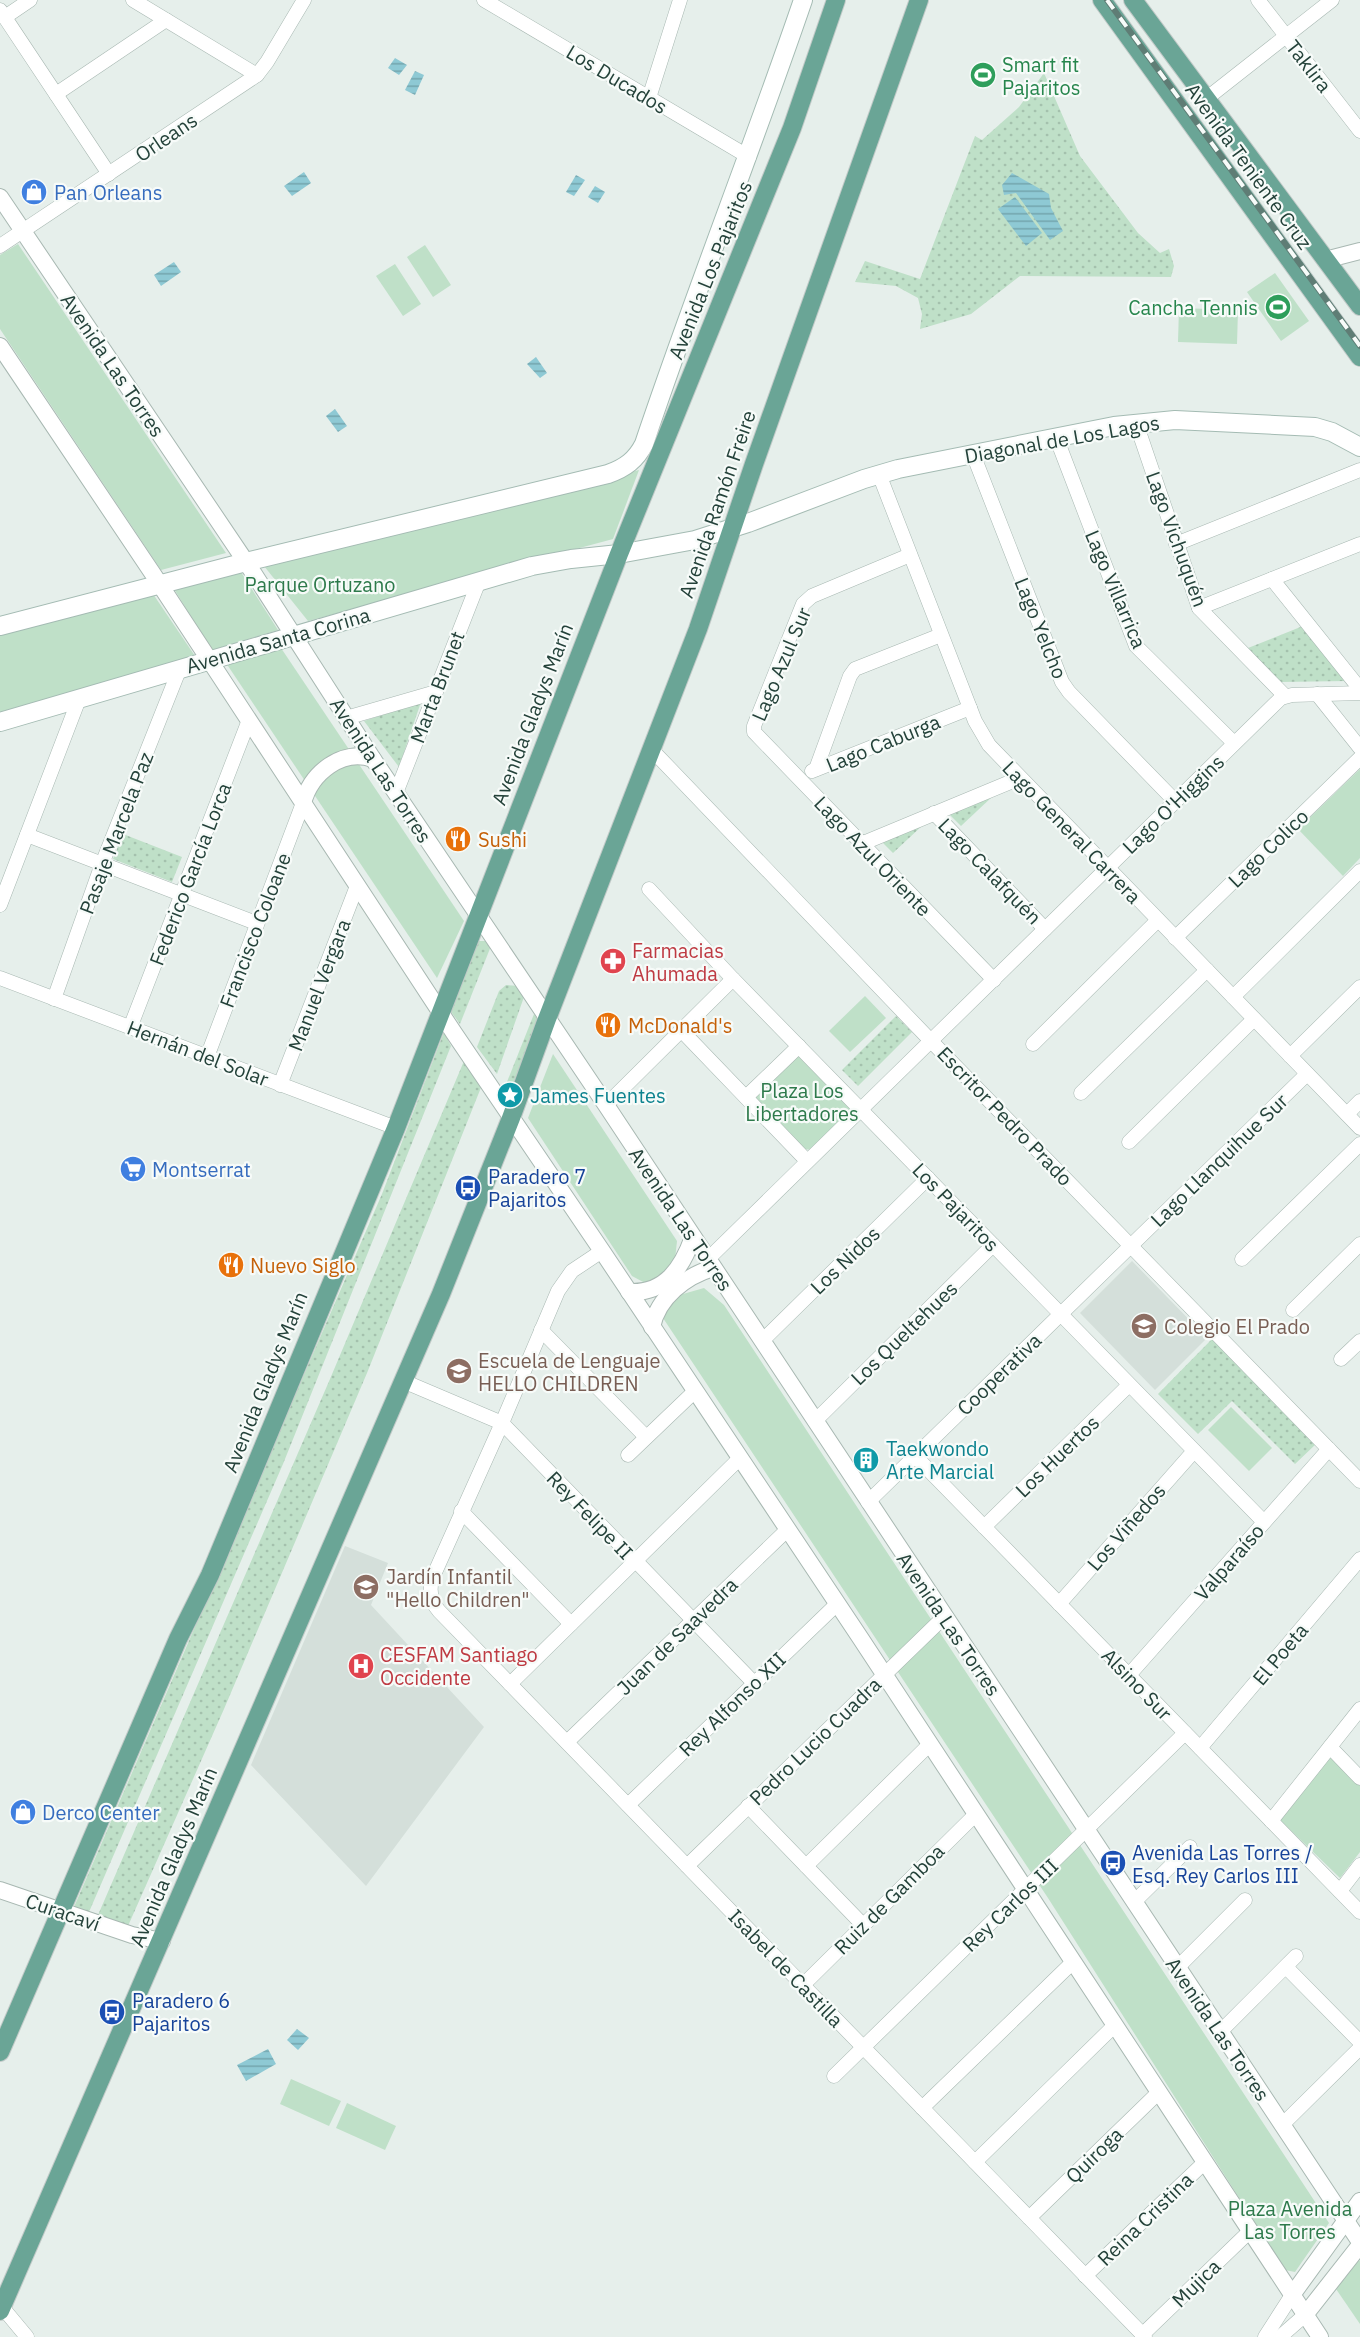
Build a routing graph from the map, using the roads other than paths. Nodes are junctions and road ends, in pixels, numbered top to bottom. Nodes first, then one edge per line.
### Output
1 (30, 0) edge
2 (132, 0) edge
3 (304, 0) edge
4 (484, 0) edge
5 (804, 0) edge
6 (836, 0) edge
7 (919, 0) edge
8 (1102, 0) edge
9 (1133, 0) edge
10 (1258, 0) edge
11 (1332, 0) edge
12 (677, 1) edge
13 (2, 13) edge
14 (166, 20) junction
15 (1286, 36) junction
16 (257, 75) junction
17 (56, 94) junction
18 (649, 98) junction
19 (1206, 99) junction
20 (1360, 131) edge
21 (749, 157) junction
22 (109, 174) junction
23 (0, 196) edge
24 (23, 231) junction
25 (0, 246) edge
26 (1360, 251) edge
27 (1324, 260) junction
28 (1360, 306) edge
29 (0, 346) edge
30 (1360, 357) edge
31 (1136, 423) junction
32 (1056, 437) junction
33 (1360, 447) edge
34 (973, 454) junction
35 (1360, 470) edge
36 (879, 474) junction
37 (744, 495) junction
38 (768, 516) junction
39 (733, 529) junction
40 (1176, 544) junction
41 (1360, 544) edge
42 (619, 554) junction
43 (910, 555) junction
44 (250, 568) junction
45 (1272, 579) junction
46 (479, 581) junction
47 (164, 591) junction
48 (1199, 608) junction
49 (0, 626) edge
50 (294, 635) junction
51 (941, 635) junction
52 (209, 659) junction
53 (180, 668) junction
54 (1360, 689) edge
55 (436, 692) junction
56 (1360, 693) edge
57 (1317, 694) junction
58 (1285, 696) junction
59 (79, 699) junction
60 (970, 708) junction
61 (346, 718) junction
62 (249, 720) junction
63 (0, 722) edge
64 (754, 732) joint
65 (1234, 744) junction
66 (1360, 748) edge
67 (652, 750) junction
68 (1360, 758) edge
69 (373, 759) junction
70 (816, 769) junction
71 (797, 777) junction
72 (1020, 778) junction
73 (396, 794) junction
74 (1175, 801) junction
75 (303, 803) junction
76 (934, 813) junction
77 (27, 835) junction
78 (861, 844) junction
79 (102, 864) junction
80 (1107, 868) junction
81 (1360, 871) edge
82 (357, 886) junction
83 (650, 889) dead end
84 (182, 895) junction
85 (0, 905) edge
86 (477, 916) junction
87 (1158, 920) junction
88 (256, 923) junction
89 (1045, 929) junction
90 (1176, 938) junction
91 (1207, 970) junction
92 (0, 978) edge
93 (733, 979) junction
94 (994, 980) junction
95 (1360, 987) edge
96 (1233, 997) junction
97 (54, 999) junction
98 (440, 1012) junction
99 (547, 1019) junction
100 (1254, 1019) junction
101 (130, 1028) junction
102 (681, 1030) junction
103 (931, 1041) junction
104 (1033, 1044) dead end
105 (799, 1046) junction
106 (1290, 1056) junction
107 (207, 1057) junction
108 (1307, 1074) junction
109 (280, 1085) junction
110 (1080, 1093) dead end
111 (746, 1098) junction
112 (1360, 1101) edge
113 (606, 1105) junction
114 (861, 1109) junction
115 (1347, 1114) junction
116 (511, 1118) junction
117 (396, 1128) junction
118 (1360, 1128) edge
119 (1129, 1142) dead end
120 (1360, 1144) edge
121 (807, 1161) junction
122 (928, 1178) junction
123 (693, 1237) junction
124 (1360, 1244) edge
125 (993, 1245) junction
126 (1131, 1246) junction
127 (602, 1251) junction
128 (1242, 1259) dead end
129 (710, 1263) junction
130 (629, 1292) junction
131 (1293, 1310) dead end
132 (1061, 1314) junction
133 (652, 1327) junction
134 (541, 1330) junction
135 (762, 1341) junction
136 (1360, 1341) edge
137 (1341, 1359) dead end
138 (403, 1381) junction
139 (1129, 1385) junction
140 (695, 1391) junction
141 (814, 1421) junction
142 (502, 1423) junction
143 (646, 1437) junction
144 (1329, 1449) junction
145 (1194, 1451) junction
146 (628, 1455) dead end
147 (915, 1456) junction
148 (740, 1458) junction
149 (1360, 1481) edge
150 (868, 1502) junction
151 (461, 1510) junction
152 (1264, 1522) junction
153 (984, 1527) junction
154 (788, 1530) junction
155 (1360, 1559) edge
156 (635, 1562) junction
157 (837, 1604) junction
158 (1059, 1604) junction
159 (944, 1617) junction
160 (693, 1620) junction
161 (571, 1624) junction
162 (884, 1674) junction
163 (1129, 1675) junction
164 (754, 1683) junction
165 (510, 1684) junction
166 (1360, 1709) edge
167 (1185, 1733) junction
168 (567, 1743) junction
169 (930, 1744) junction
170 (1330, 1747) junction
171 (1200, 1748) junction
172 (1360, 1778) edge
173 (628, 1805) junction
174 (748, 1806) junction
175 (976, 1814) junction
176 (1271, 1821) junction
177 (1086, 1831) junction
178 (1190, 1847) dead end
179 (1360, 1865) edge
180 (687, 1866) junction
181 (806, 1866) junction
182 (1026, 1889) junction
183 (0, 1890) edge
184 (1340, 1891) junction
185 (1245, 1900) dead end
186 (1134, 1902) junction
187 (61, 1910) junction
188 (1360, 1912) edge
189 (863, 1925) junction
190 (162, 1941) junction
191 (1296, 1956) dead end
192 (1073, 1962) junction
193 (1286, 1967) junction
194 (1177, 1968) junction
195 (802, 1985) junction
196 (1115, 2025) junction
197 (1220, 2032) junction
198 (1360, 2042) edge
199 (864, 2048) junction
200 (1360, 2048) edge
201 (0, 2052) edge
202 (834, 2076) dead end
203 (1159, 2092) junction
204 (922, 2108) junction
205 (1282, 2125) junction
206 (975, 2162) junction
207 (1205, 2162) junction
208 (1360, 2201) edge
209 (1029, 2218) junction
210 (1345, 2221) junction
211 (1250, 2231) junction
212 (1360, 2244) edge
213 (1085, 2276) junction
214 (1292, 2295) junction
215 (1, 2309) edge
216 (1305, 2315) junction
217 (1143, 2336) edge
218 (27, 2337) edge
219 (1265, 2337) edge
220 (1280, 2337) edge
221 (1320, 2337) edge

1 - 13 street
2 - 14 street
3 - 16 street, Orleans
4 - 18 street, Los Ducados
5 - 21 main road, Avenida Los Pajaritos
6 - 42 main road, Avenida Los Pajaritos
7 - 37 main road, Avenida Ramón Freire
8 - 30 main road, Avenida Teniente Cruz
9 - 19 main road, Avenida Teniente Cruz
10 - 15 street, Taklira
11 - 15 street
12 - 18 street
13 - 17 street
14 - 16 street
14 - 17 street
15 - 19 street
15 - 20 street, Taklira
16 - 22 street, Orleans
17 - 22 street
18 - 21 street, Los Ducados
19 - 27 main road, Avenida Teniente Cruz
21 - 44 main road, Avenida Los Pajaritos
22 - 24 street, Orleans
23 - 24 street, Avenida Las Torres
24 - 25 street, Orleans
24 - 44 street, Avenida Las Torres
26 - 27 street
27 - 28 main road, Avenida Teniente Cruz
29 - 47 street
31 - 32 main road, Diagonal de Los Lagos
31 - 33 main road, Diagonal de Los Lagos
31 - 40 street, Lago Vichuquén
32 - 34 main road, Diagonal de Los Lagos
32 - 65 street, Lago Villarrica
34 - 36 main road, Diagonal de Los Lagos
34 - 74 street, Lago Yelcho
35 - 40 street
36 - 38 main road, Diagonal de Los Lagos
36 - 43 street, Lago General Carrera
37 - 38 main road
37 - 39 main road, Avenida Ramón Freire
38 - 39 main road, Diagonal de Los Lagos
39 - 42 main road, Avenida Santa Corina
39 - 67 main road, Avenida Ramón Freire
40 - 48 street, Lago Vichuquén
41 - 45 street
42 - 46 main road, Avenida Santa Corina
42 - 86 main road, Avenida Gladys Marín
43 - 51 street, Lago General Carrera
43 - 64 street, Lago Azul Sur
44 - 47 main road
44 - 50 street, Avenida Las Torres
45 - 48 street
45 - 54 street
46 - 50 main road, Avenida Santa Corina
46 - 55 street, Marta Brunet
47 - 49 main road
47 - 52 street
48 - 58 street, Lago Vichuquén
50 - 52 main road, Avenida Santa Corina
50 - 61 street, Avenida Las Torres
51 - 60 street, Lago General Carrera
51 - 70 street
52 - 53 main road, Avenida Santa Corina
52 - 62 street
53 - 59 main road, Avenida Santa Corina
53 - 79 street, Pasaje Marcela Paz
55 - 61 street
55 - 73 street, Marta Brunet
56 - 57 street
57 - 58 street
57 - 66 street
58 - 65 street, Lago O'Higgins
59 - 63 main road, Avenida Santa Corina
59 - 77 street
60 - 70 street, Lago Caburga
60 - 72 street, Lago General Carrera
61 - 69 street, Avenida Las Torres
62 - 75 street
62 - 84 street, Federico García Lorca
64 - 71 street, Lago Azul Oriente
65 - 74 street, Lago O'Higgins
67 - 99 main road, Avenida Ramón Freire
67 - 103 street, Escritor Pedro Prado
68 - 90 street, Lago Colico
69 - 73 street, Avenida Las Torres
69 - 75 street
70 - 71 street, Lago Caburga
71 - 78 street, Lago Azul Oriente
72 - 76 street
72 - 80 street, Lago General Carrera
73 - 86 street, Avenida Las Torres
74 - 80 street, Lago O'Higgins
75 - 82 street
75 - 88 street, Francisco Coloane
76 - 78 street
76 - 89 street, Lago Calafquén
77 - 79 street
77 - 85 street
78 - 94 street, Lago Azul Oriente
79 - 84 street
79 - 97 street, Pasaje Marcela Paz
80 - 87 street, Lago General Carrera
80 - 89 street, Lago O'Higgins
81 - 96 street
82 - 98 street
82 - 109 street, Manuel Vergara
83 - 93 street, Los Pajaritos
84 - 88 street
84 - 101 street, Federico García Lorca
86 - 98 main road, Avenida Gladys Marín
86 - 99 street, Avenida Las Torres
87 - 90 street, Lago General Carrera
87 - 104 street
88 - 107 street, Francisco Coloane
89 - 94 street, Lago O'Higgins
90 - 91 street, Lago General Carrera
91 - 96 street, Lago General Carrera
91 - 110 street
92 - 97 street, Hernán del Solar
93 - 102 street
93 - 105 street, Los Pajaritos
94 - 103 street, Lago O'Higgins
95 - 106 street
96 - 100 street, Lago General Carrera
97 - 101 street, Hernán del Solar
98 - 116 street
98 - 117 main road, Avenida Gladys Marín
99 - 113 street, Avenida Las Torres
99 - 116 main road, Avenida Gladys Marín
100 - 106 street, Lago General Carrera
100 - 119 street
101 - 107 street, Hernán del Solar
102 - 111 street
102 - 113 street
103 - 114 street, Lago O'Higgins
103 - 126 street, Escritor Pedro Prado
105 - 111 street
105 - 114 street, Los Pajaritos
106 - 108 street, Lago General Carrera
107 - 109 street, Hernán del Solar
108 - 115 street, Lago General Carrera
108 - 126 street, Lago Llanquihue Sur
109 - 117 street, Hernán del Solar
111 - 121 street
112 - 115 street
113 - 123 street, Avenida Las Torres
114 - 121 street, Lago O'Higgins
114 - 122 street, Los Pajaritos
115 - 118 street, Lago General Carrera
116 - 127 street
116 - 138 main road, Avenida Gladys Marín
117 - 187 main road, Avenida Gladys Marín
120 - 128 street
121 - 129 street, Lago O'Higgins
122 - 125 street, Los Pajaritos
122 - 135 street, Los Nidos
123 - 129 street, Avenida Las Torres
123 - 130 street
124 - 131 street
125 - 132 street, Los Pajaritos
125 - 141 street, Los Queltehues
126 - 132 street, Cooperativa
126 - 144 street, Escritor Pedro Prado
127 - 130 street
127 - 134 street
129 - 133 street
129 - 135 street, Avenida Las Torres
130 - 133 street
132 - 139 street, Los Pajaritos
132 - 147 street, Cooperativa
133 - 140 street
134 - 142 street
134 - 143 street
135 - 141 street, Avenida Las Torres
136 - 137 street
138 - 142 street, Rey Felipe II
138 - 190 main road, Avenida Gladys Marín
139 - 145 street, Los Pajaritos
139 - 153 street, Los Huertos
140 - 143 street
140 - 148 street
141 - 150 street, Avenida Las Torres
142 - 151 street
142 - 156 street, Rey Felipe II
143 - 146 street
144 - 149 street, Escritor Pedro Prado
144 - 152 street, Valparaíso
145 - 152 street, Los Pajaritos
145 - 158 street, Los Viñedos
147 - 150 street, Cooperativa
147 - 153 street, Alsino Sur
148 - 154 street
148 - 156 street
150 - 159 street, Avenida Las Torres
151 - 161 street
151 - 165 street, Isabel de Castilla
152 - 163 street, Valparaíso
153 - 158 street, Alsino Sur
154 - 157 street
154 - 160 street, Juan de Saavedra
155 - 171 street, El Poeta
156 - 160 street, Rey Felipe II
156 - 161 street
157 - 162 street
157 - 164 street, Rey Alfonso XII
158 - 163 street, Alsino Sur
159 - 162 street, Pedro Lucio Cuadra
159 - 177 street, Avenida Las Torres
160 - 164 street, Rey Felipe II
160 - 168 street, Juan de Saavedra
161 - 165 street
162 - 169 street
162 - 174 street, Pedro Lucio Cuadra
163 - 167 street, Alsino Sur
164 - 173 street, Rey Alfonso XII
165 - 168 street, Isabel de Castilla
166 - 170 street
167 - 171 street, Alsino Sur
167 - 177 street, Rey Carlos III
168 - 173 street, Isabel de Castilla
169 - 175 street
169 - 181 street
170 - 172 street
170 - 176 street
171 - 176 street, Alsino Sur
173 - 180 street, Isabel de Castilla
174 - 180 street, Pedro Lucio Cuadra
174 - 181 street
175 - 182 street
175 - 189 street, Ruiz de Gamboa
176 - 184 street, Alsino Sur
177 - 182 street, Rey Carlos III
177 - 186 street, Avenida Las Torres
178 - 186 street
179 - 184 street
180 - 195 street, Isabel de Castilla
181 - 189 street
182 - 192 street
182 - 199 street, Rey Carlos III
183 - 187 street, Curacaví
184 - 188 street, Alsino Sur
185 - 194 street
186 - 194 street, Avenida Las Torres
187 - 190 street, Curacaví
187 - 201 main road, Avenida Gladys Marín
189 - 195 street, Ruiz de Gamboa
190 - 215 main road, Avenida Gladys Marín
191 - 193 street
192 - 196 street
192 - 204 street
193 - 197 street
193 - 198 street
194 - 197 street, Avenida Las Torres
195 - 199 street, Isabel de Castilla
196 - 203 street
196 - 206 street
197 - 205 street, Avenida Las Torres
199 - 202 street, Rey Carlos III
199 - 204 street, Isabel de Castilla
200 - 205 street
203 - 207 street
203 - 209 street, Quiroga
204 - 206 street, Isabel de Castilla
205 - 210 street, Avenida Las Torres
206 - 209 street, Isabel de Castilla
207 - 211 street
207 - 213 street, Reina Cristina
208 - 210 street
209 - 213 street, Isabel de Castilla
210 - 212 street, Avenida Las Torres
210 - 214 street
211 - 214 street
211 - 217 street, Mujica
212 - 216 street
213 - 217 street, Isabel de Castilla
214 - 216 street
214 - 219 street
215 - 218 street
216 - 220 street
216 - 221 street

